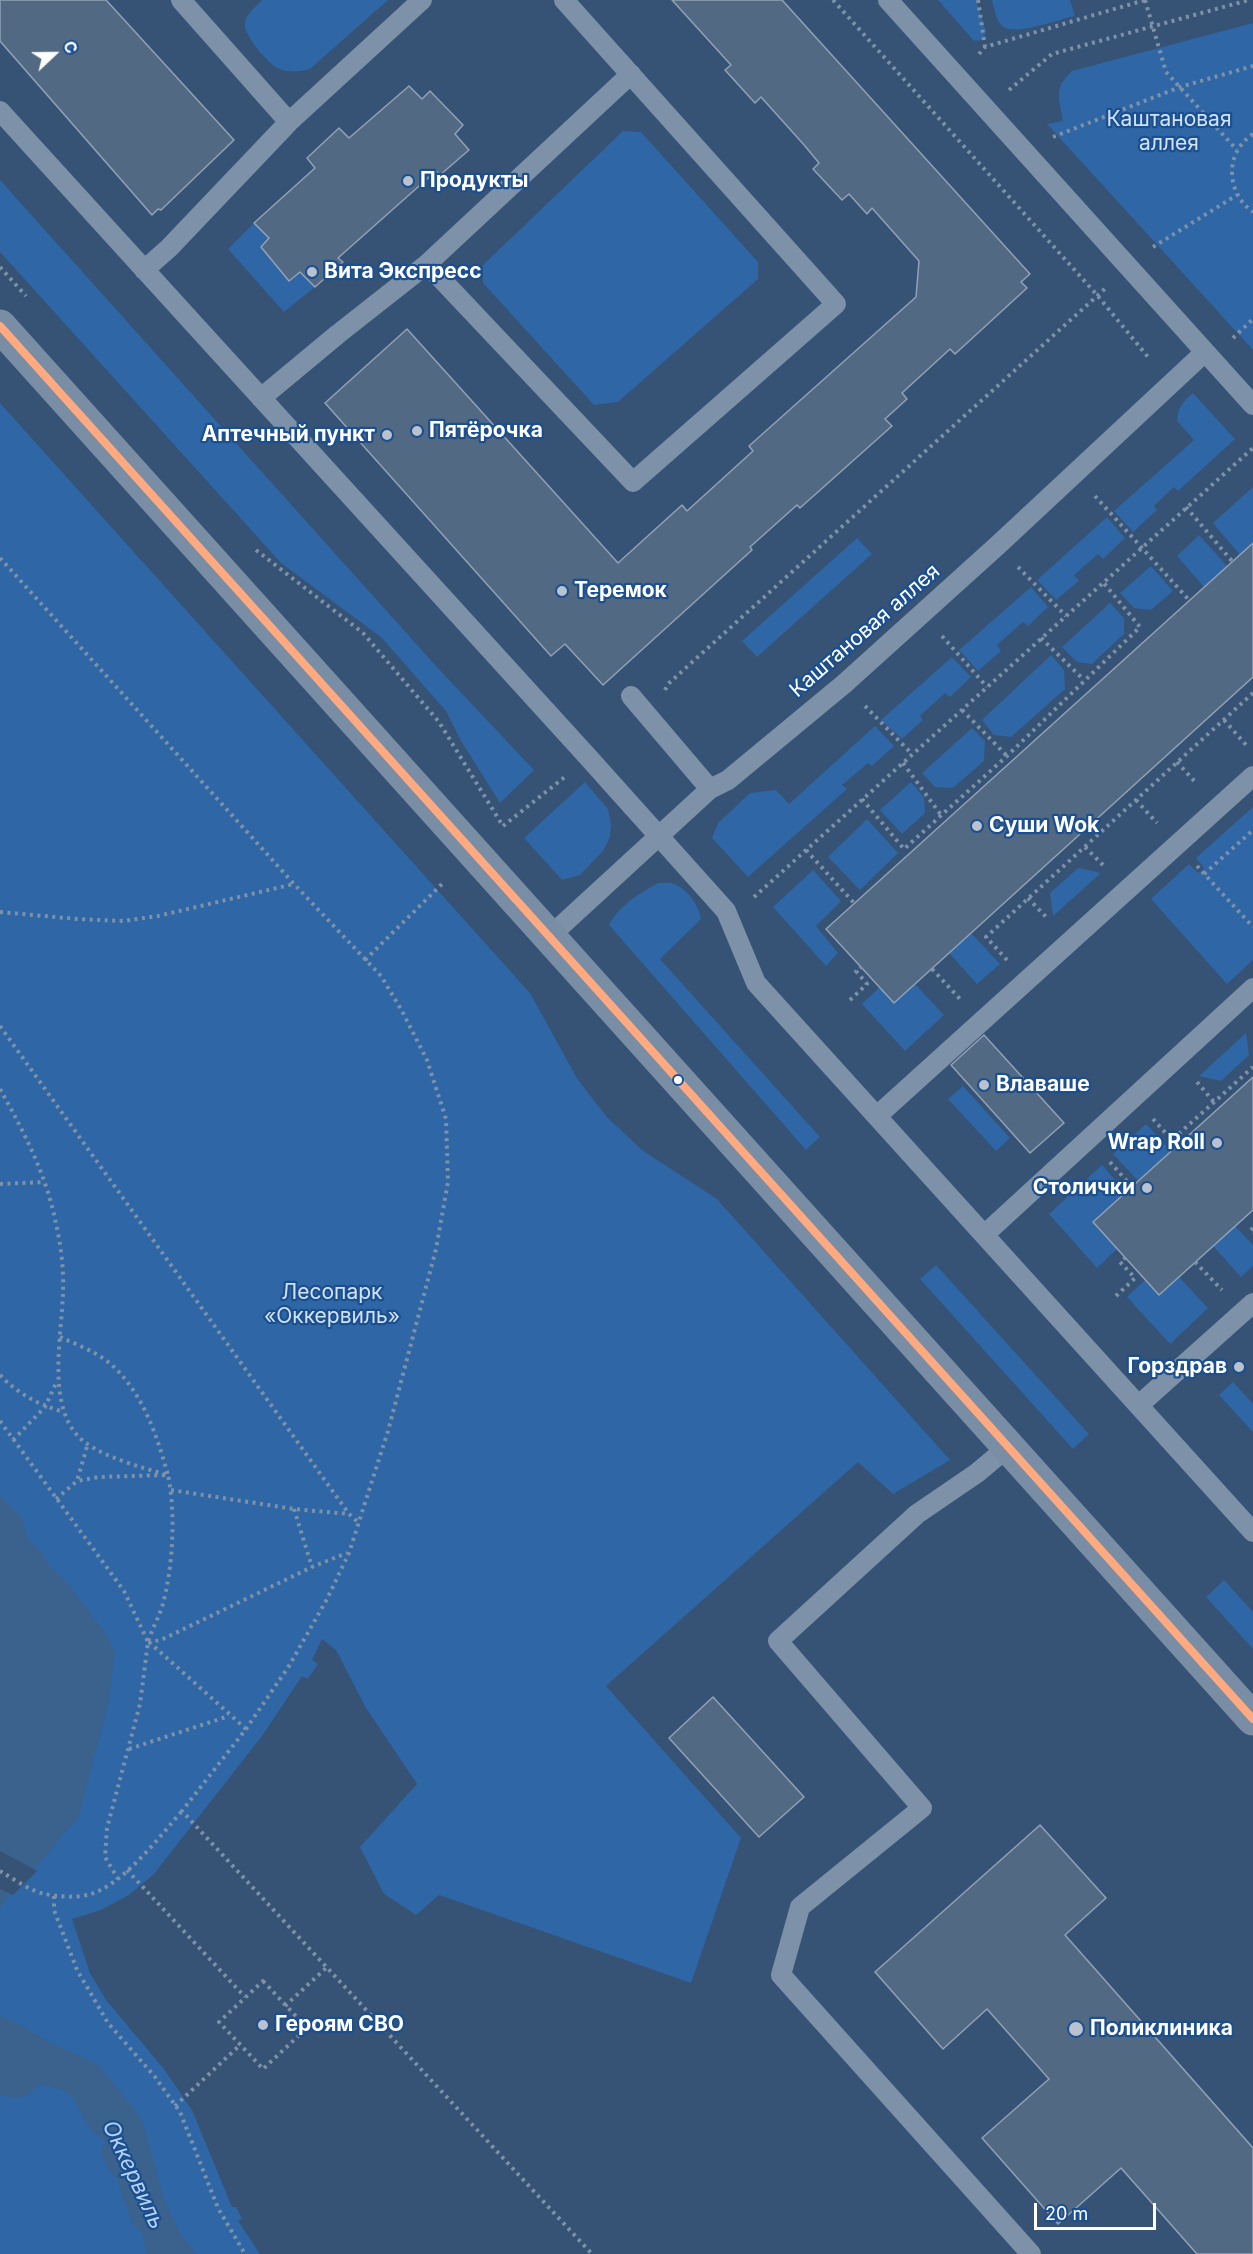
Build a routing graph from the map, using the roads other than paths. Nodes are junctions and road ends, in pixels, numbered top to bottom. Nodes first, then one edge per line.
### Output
1 (181, 0) edge
2 (422, 0) edge
3 (564, 0) edge
4 (888, 0) edge
5 (631, 74) junction
6 (0, 111) edge
7 (289, 122) junction
8 (427, 264) junction
9 (144, 270) junction
10 (0, 326) edge
11 (1205, 352) junction
12 (261, 398) junction
13 (1253, 405) edge
14 (631, 696) dead end
15 (1253, 776) edge
16 (710, 789) junction
17 (658, 837) junction
18 (549, 937) junction
19 (1253, 988) edge
20 (877, 1116) junction
21 (984, 1235) junction
22 (1253, 1303) edge
23 (1139, 1405) junction
24 (1008, 1447) junction
25 (1250, 1522) edge
26 (1253, 1719) edge
27 (1031, 2254) edge

1 - 7 lane
2 - 7 lane
3 - 5 lane
4 - 11 lane
5 - 8 lane
5 - 8 lane
6 - 9 lane
7 - 9 lane
8 - 12 lane
9 - 12 lane
10 - 18 street
11 - 13 lane
11 - 16 lane, Каштановая аллея
12 - 17 lane
14 - 16 lane
15 - 20 lane
16 - 17 lane, Каштановая аллея
17 - 18 lane, Каштановая аллея
17 - 20 lane
18 - 24 street
19 - 21 lane
20 - 21 lane
21 - 23 lane
22 - 23 lane
23 - 25 lane
24 - 26 street
24 - 27 lane

